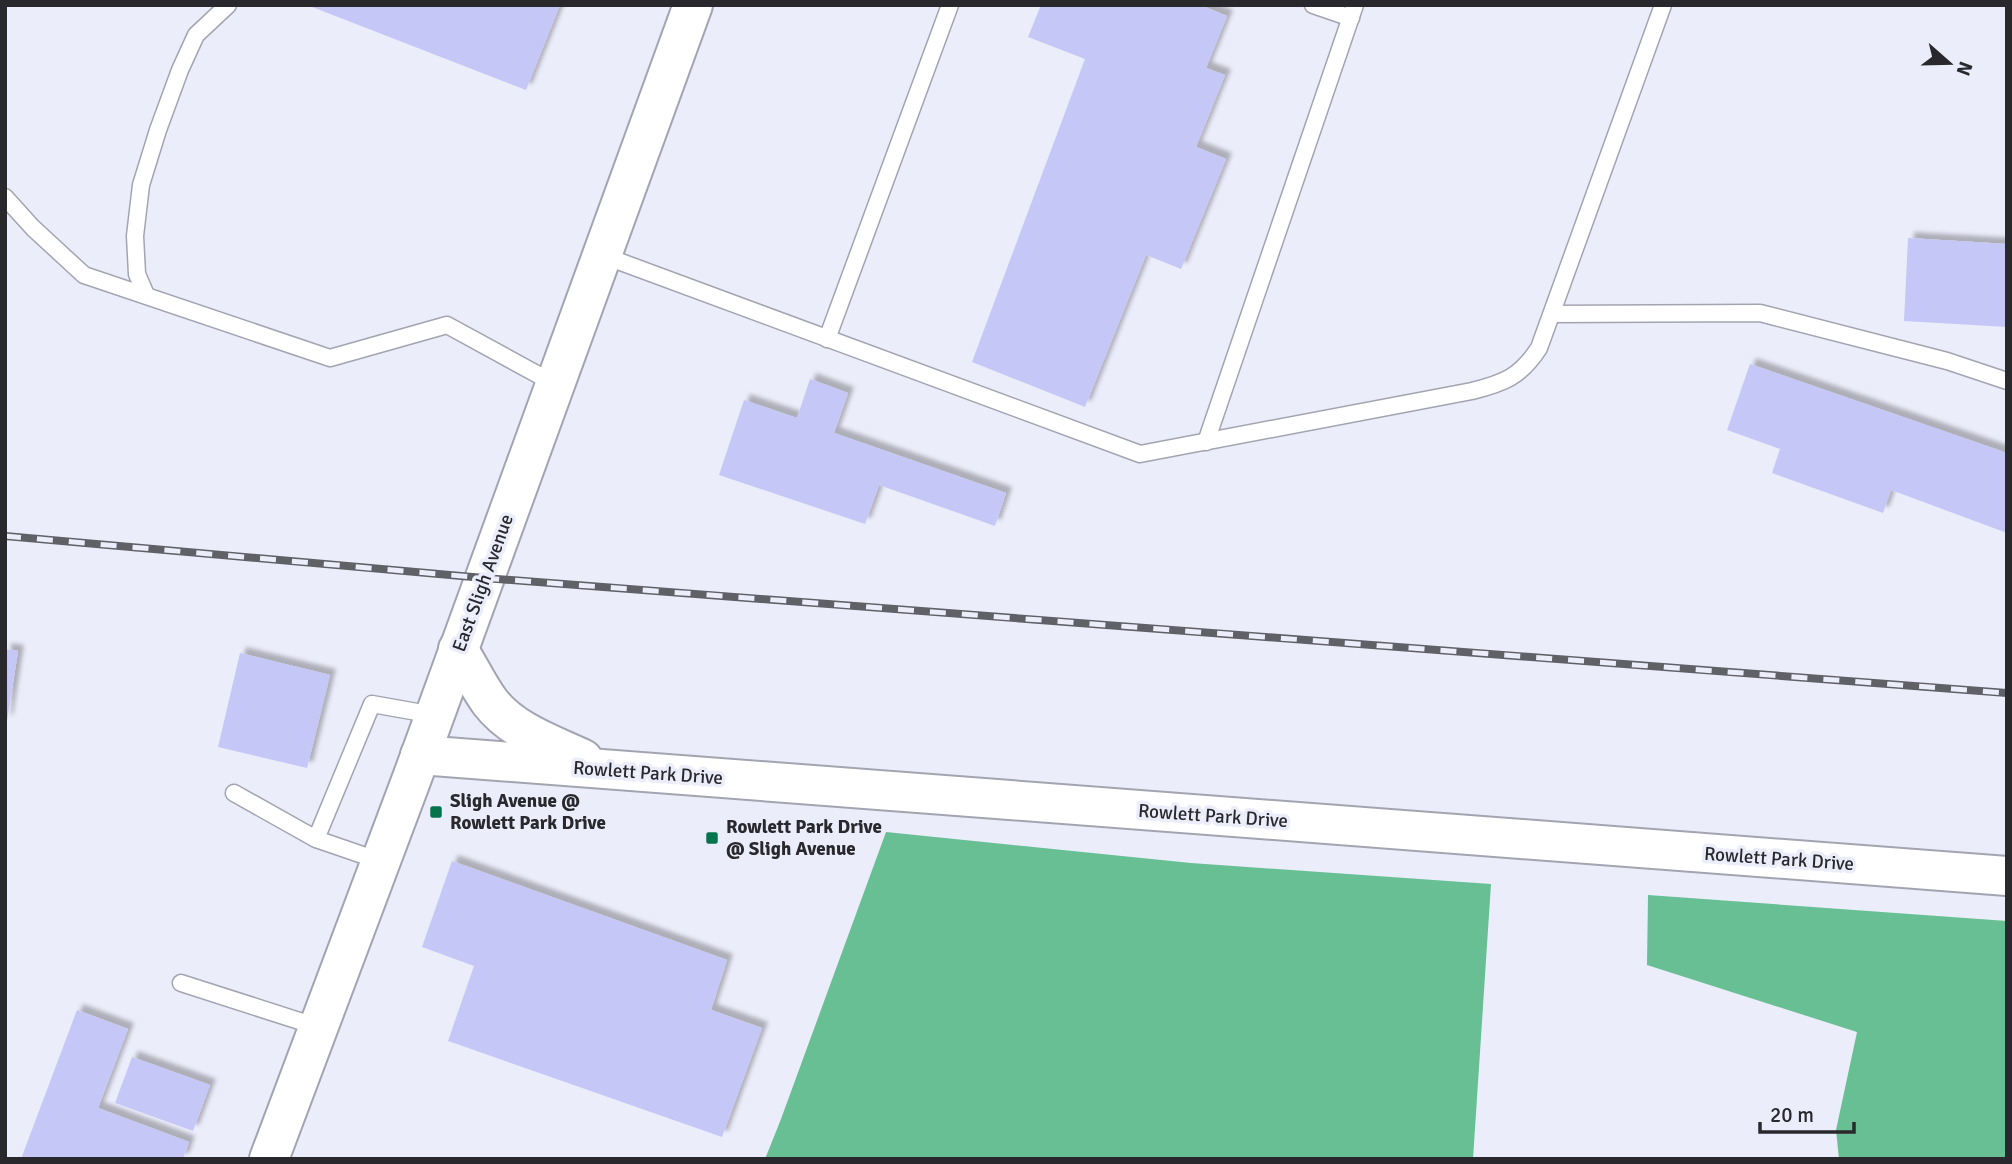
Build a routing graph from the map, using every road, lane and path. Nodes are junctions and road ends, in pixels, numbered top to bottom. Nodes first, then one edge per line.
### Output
1 (228, 5) edge
2 (693, 5) edge
3 (950, 5) edge
4 (1313, 5) edge
5 (1663, 5) edge
6 (1353, 12) edge
7 (5, 197) edge
8 (602, 255) junction
9 (146, 295) junction
10 (1552, 314) junction
11 (827, 339) junction
12 (2007, 381) edge
13 (555, 384) junction
14 (1206, 442) junction
15 (458, 649) junction
16 (434, 715) junction
17 (420, 755) junction
18 (604, 769) junction
19 (234, 793) dead end
20 (316, 839) junction
21 (380, 861) junction
22 (2007, 876) edge
23 (181, 982) dead end
24 (318, 1027) junction
25 (269, 1159) edge

1 - 9 lane
2 - 8 street, East Sligh Avenue
3 - 11 lane
4 - 6 lane
5 - 10 lane
6 - 14 lane
7 - 9 lane
8 - 11 lane
8 - 13 street, East Sligh Avenue
9 - 13 lane
10 - 12 lane
10 - 14 lane
11 - 14 lane
13 - 15 street, East Sligh Avenue
15 - 16 street, East Sligh Avenue
15 - 18 street
16 - 17 street, East Sligh Avenue
16 - 20 lane
17 - 18 street, Rowlett Park Drive
17 - 21 street, East Sligh Avenue
18 - 22 street, Rowlett Park Drive
19 - 20 lane
20 - 21 lane
21 - 24 street, East Sligh Avenue
23 - 24 lane
24 - 25 street, East Sligh Avenue

